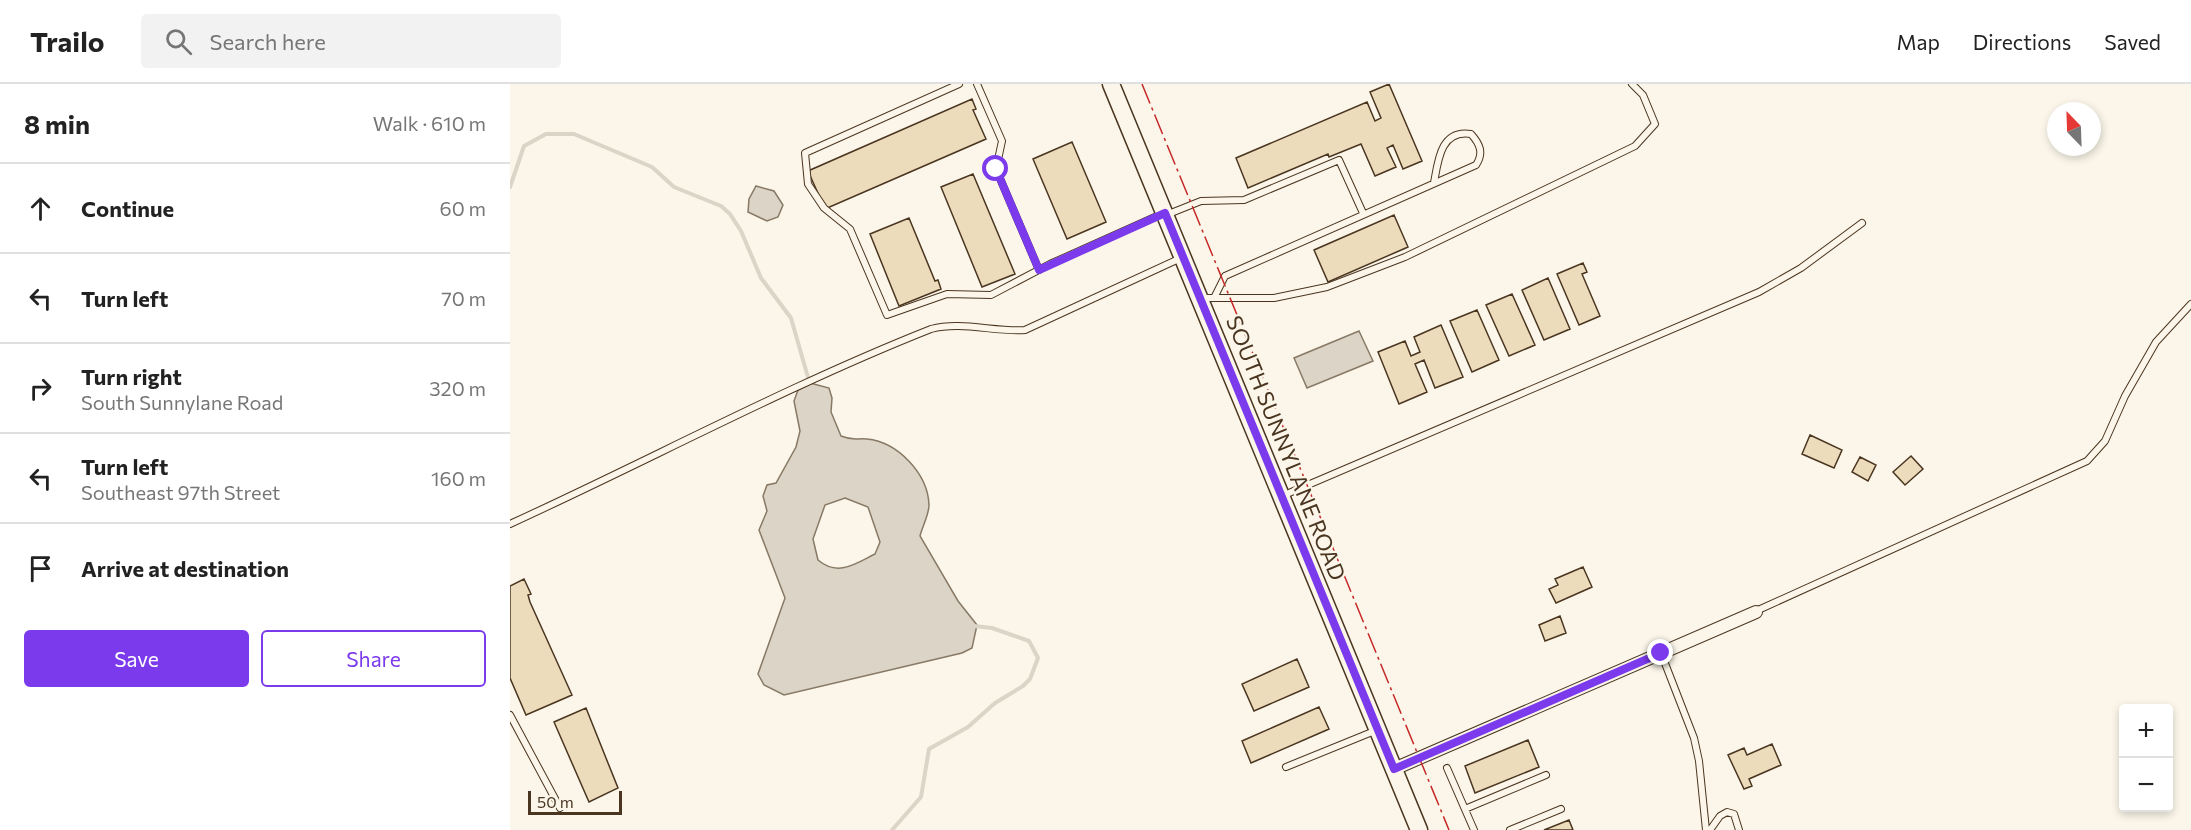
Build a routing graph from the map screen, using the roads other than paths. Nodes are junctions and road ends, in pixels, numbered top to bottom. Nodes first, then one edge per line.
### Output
1 (959, 84) edge
2 (977, 84) edge
3 (1111, 84) edge
4 (1632, 84) edge
5 (1434, 183) junction
6 (1364, 213) junction
7 (1165, 214) junction
8 (1862, 223) dead end
9 (1183, 257) junction
10 (1039, 270) junction
11 (1207, 298) junction
12 (2191, 304) edge
13 (1281, 496) junction
14 (510, 524) edge
15 (1756, 612) joint
16 (1661, 653) junction
17 (510, 716) edge
18 (1378, 730) junction
19 (1286, 767) dead end
20 (1447, 768) dead end
21 (1394, 769) junction
22 (1546, 775) dead end
23 (560, 808) dead end
24 (1465, 809) junction
25 (1562, 809) dead end
26 (1474, 828) edge
27 (1419, 830) edge
28 (1466, 830) edge
29 (1510, 830) edge
30 (1708, 830) edge
31 (1739, 830) edge

1 - 10 lane
2 - 10 lane
3 - 7 street, SOUTH SUNNYLANE ROAD
4 - 11 lane
5 - 5 lane
5 - 6 lane
6 - 7 lane
6 - 11 lane
7 - 9 street, SOUTH SUNNYLANE ROAD
7 - 10 lane
8 - 13 lane
9 - 11 street, SOUTH SUNNYLANE ROAD
9 - 14 lane
11 - 13 street, SOUTH SUNNYLANE ROAD
12 - 15 lane
13 - 18 street, SOUTH SUNNYLANE ROAD
15 - 16 street
16 - 21 street
16 - 30 lane
17 - 23 lane
18 - 19 lane
18 - 21 street, SOUTH SUNNYLANE ROAD
20 - 24 lane
21 - 27 street, SOUTH SUNNYLANE ROAD
22 - 24 lane
24 - 26 lane
25 - 29 lane
26 - 28 lane
30 - 31 lane

